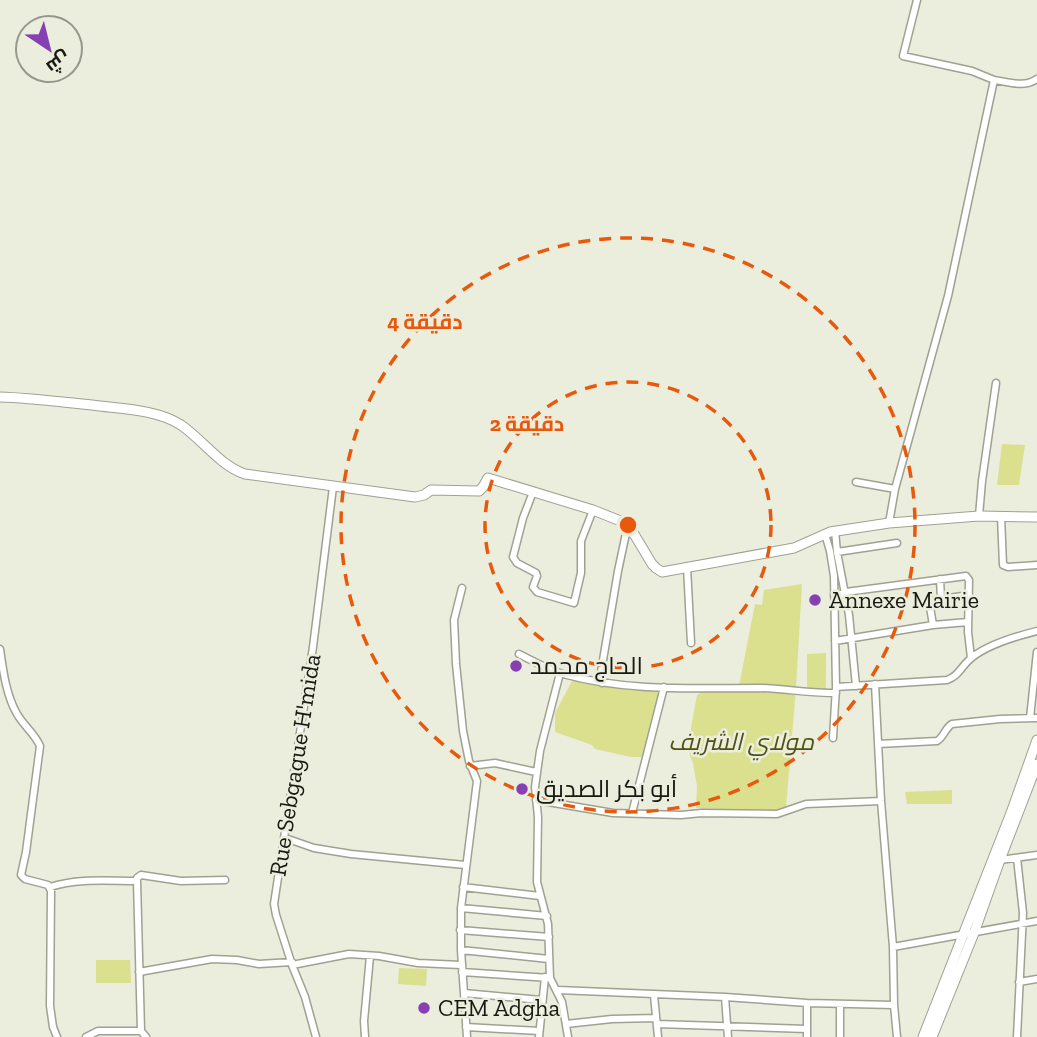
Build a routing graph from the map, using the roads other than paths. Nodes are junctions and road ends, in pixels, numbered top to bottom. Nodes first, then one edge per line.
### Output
1 (917, 0) edge
2 (1037, 79) edge
3 (994, 80) junction
4 (996, 383) dead end
5 (0, 397) edge
6 (856, 482) dead end
7 (333, 487) junction
8 (895, 488) junction
9 (533, 492) junction
10 (593, 510) junction
11 (979, 516) junction
12 (1001, 516) junction
13 (1037, 517) edge
14 (889, 523) junction
15 (628, 524) junction
16 (830, 533) junction
17 (897, 543) dead end
18 (837, 552) junction
19 (1037, 565) edge
20 (687, 567) junction
21 (940, 579) junction
22 (462, 588) dead end
23 (846, 593) junction
24 (969, 595) junction
25 (834, 596) junction
26 (941, 599) junction
27 (968, 622) junction
28 (933, 625) junction
29 (1037, 631) edge
30 (852, 638) junction
31 (835, 640) junction
32 (691, 643) dead end
33 (0, 649) edge
34 (1037, 652) edge
35 (519, 654) dead end
36 (971, 658) junction
37 (560, 673) junction
38 (602, 683) junction
39 (875, 684) junction
40 (856, 686) junction
41 (664, 687) junction
42 (836, 690) junction
43 (1034, 718) edge
44 (833, 738) dead end
45 (1037, 740) edge
46 (878, 744) junction
47 (1035, 760) edge
48 (470, 766) junction
49 (536, 772) junction
50 (1032, 789) edge
51 (537, 800) junction
52 (881, 801) junction
53 (632, 813) junction
54 (285, 838) junction
55 (1037, 855) edge
56 (1017, 858) junction
57 (1000, 860) junction
58 (465, 864) junction
59 (225, 880) dead end
60 (136, 881) junction
61 (50, 887) junction
62 (463, 887) junction
63 (540, 896) junction
64 (461, 908) junction
65 (547, 916) junction
66 (1037, 921) edge
67 (1021, 925) junction
68 (460, 930) junction
69 (969, 934) junction
70 (549, 937) junction
71 (893, 947) junction
72 (461, 950) junction
73 (370, 956) junction
74 (549, 959) junction
75 (292, 964) junction
76 (462, 969) junction
77 (139, 972) junction
78 (547, 977) junction
79 (1037, 979) edge
80 (1019, 982) junction
81 (558, 990) junction
82 (464, 993) junction
83 (654, 995) junction
84 (725, 997) junction
85 (541, 1000) junction
86 (807, 1003) junction
87 (840, 1004) junction
88 (894, 1005) junction
89 (656, 1021) junction
90 (566, 1024) junction
91 (727, 1025) junction
92 (466, 1027) junction
93 (807, 1029) junction
94 (144, 1034) edge
95 (539, 1034) edge
96 (57, 1037) edge
97 (86, 1037) edge
98 (316, 1037) edge
99 (365, 1037) edge
100 (467, 1037) edge
101 (569, 1037) edge
102 (658, 1037) edge
103 (728, 1037) edge
104 (807, 1037) edge
105 (839, 1037) edge
106 (897, 1037) edge
107 (923, 1037) edge
108 (932, 1037) edge
109 (1017, 1037) edge

1 - 3 street
2 - 3 street
3 - 8 street
4 - 11 street
5 - 7 street
6 - 8 street
7 - 9 street
7 - 54 street, Rue Sebgague H'mida
8 - 14 street
9 - 10 street
9 - 10 street
10 - 15 street
11 - 12 street
11 - 14 street
12 - 13 street
12 - 19 street
14 - 16 street
15 - 20 street
15 - 38 street
16 - 18 street
16 - 20 street
16 - 25 street
17 - 18 street
18 - 23 street
20 - 32 street
21 - 23 street
21 - 24 street
21 - 26 street
22 - 48 street
23 - 25 street
23 - 30 street
24 - 26 street
24 - 27 street
25 - 31 street
26 - 28 street
27 - 28 street
27 - 36 street
28 - 30 street
29 - 36 street
30 - 31 street
30 - 40 street
31 - 42 street
33 - 61 street
34 - 43 street
35 - 37 street
36 - 39 street
37 - 38 street
37 - 49 street
38 - 41 street
39 - 40 street
39 - 46 street
40 - 42 street
41 - 42 street
41 - 53 street
42 - 44 street
43 - 46 street
45 - 47 street
46 - 52 street
47 - 50 street
47 - 69 street
48 - 49 street
48 - 58 street
49 - 51 street
50 - 57 street
51 - 53 street
51 - 63 street
52 - 53 street
52 - 71 street
54 - 58 street
54 - 75 street, Rue Sebgague H'mida
55 - 56 street
56 - 57 street
56 - 67 street
57 - 69 street
58 - 62 street
59 - 60 street
60 - 61 street
60 - 77 street
61 - 96 street
62 - 63 street
62 - 64 street
63 - 65 street
64 - 65 street
64 - 68 street
65 - 70 street
66 - 67 street
67 - 69 street
67 - 80 street
68 - 70 street
68 - 72 street
69 - 71 street
69 - 107 street
69 - 108 street
70 - 74 street
71 - 88 street
72 - 74 street
72 - 76 street
73 - 75 street
73 - 76 street
73 - 99 street
74 - 78 street
75 - 77 street
75 - 98 street, Rue Sebgague H'mida
76 - 78 street
76 - 82 street
77 - 94 street
78 - 81 street
78 - 85 street
79 - 80 street
80 - 109 street
81 - 83 street
81 - 90 street
82 - 85 street
82 - 92 street
83 - 84 street
83 - 89 street
84 - 86 street
84 - 91 street
85 - 95 street
86 - 87 street
86 - 93 street
87 - 88 street
87 - 105 street
88 - 106 street
89 - 90 street
89 - 91 street
89 - 102 street
90 - 101 street
91 - 93 street
91 - 103 street
92 - 95 street
92 - 100 street
93 - 104 street
94 - 97 street

